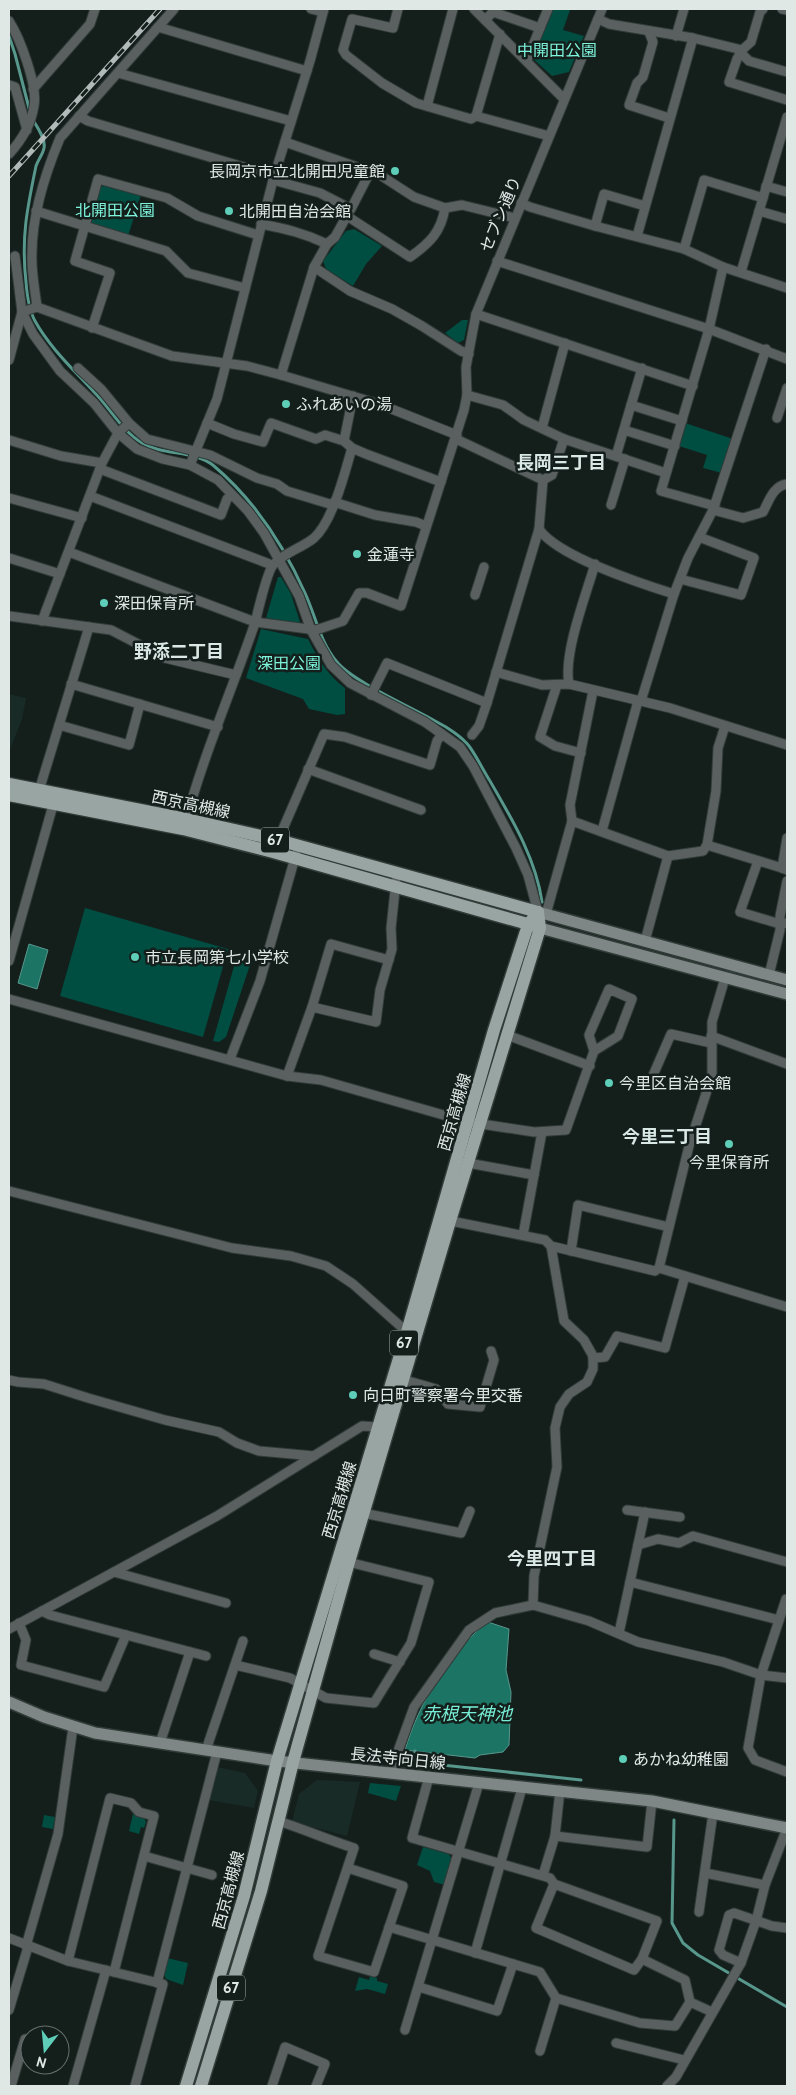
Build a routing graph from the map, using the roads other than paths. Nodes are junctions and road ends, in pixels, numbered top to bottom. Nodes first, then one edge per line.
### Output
1 (96, 9) edge
2 (174, 9) edge
3 (311, 9) edge
4 (398, 9) edge
5 (453, 9) edge
6 (474, 9) edge
7 (548, 9) edge
8 (602, 9) edge
9 (684, 9) edge
10 (763, 9) edge
11 (782, 9) edge
12 (324, 10) edge
13 (787, 10) edge
14 (598, 19) junction
15 (485, 20) junction
16 (9, 21) edge
17 (158, 28) junction
18 (540, 28) junction
19 (650, 32) junction
20 (500, 34) junction
21 (676, 36) junction
22 (693, 38) junction
23 (742, 52) junction
24 (527, 60) junction
25 (307, 72) junction
26 (787, 72) edge
27 (118, 73) junction
28 (9, 85) edge
29 (33, 89) junction
30 (564, 99) junction
31 (787, 100) edge
32 (427, 106) junction
33 (80, 116) junction
34 (476, 116) junction
35 (787, 117) edge
36 (670, 118) junction
37 (291, 121) junction
38 (27, 130) junction
39 (549, 136) junction
40 (285, 142) junction
41 (783, 147) edge
42 (9, 154) edge
43 (370, 172) junction
44 (273, 178) junction
45 (766, 186) junction
46 (787, 192) edge
47 (763, 198) junction
48 (521, 203) junction
49 (645, 206) junction
50 (445, 208) junction
51 (36, 211) junction
52 (760, 211) junction
53 (349, 213) junction
54 (515, 218) junction
55 (787, 219) edge
56 (261, 224) junction
57 (85, 226) junction
58 (595, 226) junction
59 (258, 236) junction
60 (637, 236) junction
61 (327, 244) junction
62 (684, 249) junction
63 (20, 255) edge
64 (497, 261) junction
65 (314, 267) junction
66 (723, 268) junction
67 (741, 272) junction
68 (245, 288) junction
69 (787, 288) edge
70 (30, 309) junction
71 (476, 314) junction
72 (92, 328) junction
73 (709, 329) junction
74 (13, 330) edge
75 (565, 343) junction
76 (766, 350) junction
77 (469, 354) junction
78 (787, 359) edge
79 (9, 360) edge
80 (225, 364) junction
81 (78, 368) dead end
82 (642, 368) junction
83 (280, 375) junction
84 (693, 386) junction
85 (787, 388) edge
86 (467, 395) junction
87 (353, 396) junction
88 (631, 405) junction
89 (777, 418) dead end
90 (682, 421) junction
91 (207, 423) junction
92 (123, 428) junction
93 (542, 428) junction
94 (624, 430) junction
95 (456, 437) junction
96 (564, 439) junction
97 (9, 440) edge
98 (344, 441) junction
99 (674, 446) junction
100 (352, 448) junction
101 (193, 458) junction
102 (621, 458) junction
103 (101, 466) junction
104 (666, 473) junction
105 (543, 480) junction
106 (441, 482) junction
107 (787, 484) edge
108 (232, 494) junction
109 (90, 496) junction
110 (9, 498) edge
111 (334, 504) junction
112 (611, 505) dead end
113 (714, 508) junction
114 (82, 518) junction
115 (426, 526) junction
116 (539, 529) junction
117 (699, 537) junction
118 (69, 552) junction
119 (285, 556) junction
120 (9, 558) edge
121 (595, 564) junction
122 (272, 565) junction
123 (484, 567) dead end
124 (60, 574) junction
125 (680, 579) junction
126 (674, 594) junction
127 (476, 595) dead end
128 (9, 616) edge
129 (42, 621) junction
130 (255, 622) junction
131 (88, 627) junction
132 (316, 629) junction
133 (496, 672) junction
134 (236, 675) junction
135 (71, 684) junction
136 (568, 684) junction
137 (557, 685) junction
138 (593, 690) junction
139 (371, 695) junction
140 (640, 701) junction
141 (487, 703) junction
142 (140, 704) junction
143 (59, 725) junction
144 (218, 726) junction
145 (725, 726) junction
146 (442, 734) junction
147 (472, 735) dead end
148 (787, 745) edge
149 (581, 753) junction
150 (308, 769) junction
151 (9, 784) edge
152 (9, 795) edge
153 (38, 795) junction
154 (55, 799) junction
155 (421, 810) dead end
156 (572, 821) junction
157 (185, 824) junction
158 (602, 831) junction
159 (787, 838) edge
160 (707, 845) junction
161 (275, 846) junction
162 (296, 852) junction
163 (668, 856) junction
164 (758, 861) junction
165 (785, 869) edge
166 (396, 879) junction
167 (787, 881) edge
168 (542, 913) junction
169 (784, 924) edge
170 (534, 926) junction
171 (645, 941) junction
172 (389, 960) junction
173 (9, 961) edge
174 (769, 975) junction
175 (725, 978) junction
176 (787, 980) edge
177 (787, 994) edge
178 (9, 999) edge
179 (312, 1008) junction
180 (507, 1035) junction
181 (711, 1039) junction
182 (594, 1051) junction
183 (230, 1059) junction
184 (787, 1064) edge
185 (590, 1066) junction
186 (287, 1076) junction
187 (651, 1080) dead end
188 (474, 1123) junction
189 (542, 1132) junction
190 (468, 1163) junction
191 (534, 1175) junction
192 (9, 1191) edge
193 (444, 1220) junction
194 (669, 1227) junction
195 (523, 1235) junction
196 (551, 1246) junction
197 (572, 1251) junction
198 (659, 1268) junction
199 (685, 1276) junction
200 (787, 1307) edge
201 (407, 1332) junction
202 (491, 1351) dead end
203 (593, 1358) junction
204 (398, 1378) junction
205 (9, 1380) edge
206 (378, 1427) junction
207 (314, 1456) junction
208 (627, 1510) dead end
209 (470, 1511) dead end
210 (358, 1512) junction
211 (645, 1512) junction
212 (680, 1517) dead end
213 (638, 1545) junction
214 (344, 1561) junction
215 (787, 1562) edge
216 (114, 1572) junction
217 (630, 1582) junction
218 (786, 1599) edge
219 (226, 1603) dead end
220 (533, 1605) junction
221 (42, 1611) junction
222 (779, 1620) junction
223 (19, 1623) junction
224 (9, 1629) edge
225 (619, 1633) junction
226 (126, 1635) junction
227 (243, 1641) dead end
228 (190, 1652) junction
229 (374, 1654) dead end
230 (206, 1656) dead end
231 (400, 1662) junction
232 (235, 1665) junction
233 (761, 1675) junction
234 (787, 1678) edge
235 (300, 1684) junction
236 (313, 1691) junction
237 (9, 1702) edge
238 (73, 1727) junction
239 (160, 1743) junction
240 (212, 1751) junction
241 (277, 1761) junction
242 (293, 1762) junction
243 (787, 1772) edge
244 (390, 1773) junction
245 (429, 1777) junction
246 (479, 1783) junction
247 (522, 1788) junction
248 (560, 1790) junction
249 (652, 1801) junction
250 (713, 1813) junction
251 (278, 1821) junction
252 (787, 1828) edge
253 (555, 1836) junction
254 (459, 1851) junction
255 (144, 1856) junction
256 (502, 1864) junction
257 (187, 1868) junction
258 (348, 1868) junction
259 (705, 1873) junction
260 (212, 1876) dead end
261 (543, 1876) junction
262 (554, 1884) junction
263 (765, 1885) junction
264 (699, 1912) dead end
265 (756, 1921) junction
266 (389, 1927) junction
267 (787, 1928) edge
268 (9, 1938) edge
269 (432, 1940) junction
270 (27, 1946) junction
271 (475, 1953) junction
272 (642, 1960) junction
273 (68, 1961) junction
274 (513, 1964) junction
275 (740, 1966) junction
276 (110, 1971) junction
277 (157, 1983) junction
278 (418, 1987) junction
279 (215, 1992) junction
280 (228, 1996) junction
281 (556, 1998) junction
282 (690, 2002) junction
283 (9, 2010) edge
284 (712, 2012) junction
285 (405, 2030) dead end
286 (616, 2043) dead end
287 (540, 2051) dead end
288 (20, 2056) edge
289 (684, 2060) junction
290 (11, 2086) edge
291 (73, 2086) edge
292 (135, 2086) edge
293 (186, 2086) edge
294 (201, 2086) edge
295 (272, 2086) edge
296 (316, 2086) edge
297 (667, 2086) edge

1 - 29 street
2 - 17 street
3 - 12 street
4 - 32 street
5 - 32 street
6 - 15 street
7 - 18 street
8 - 14 street, セブン通り
9 - 21 street
10 - 23 street
11 - 13 street
12 - 25 street
14 - 19 street
14 - 30 street, セブン通り
15 - 18 street
15 - 20 street
16 - 29 street
17 - 25 street
17 - 27 street
18 - 24 street
19 - 21 street
19 - 36 street
20 - 24 street
20 - 34 street
21 - 22 street
22 - 23 street
22 - 36 street
23 - 26 street
23 - 31 street
24 - 30 street
25 - 37 street
27 - 33 street
27 - 37 street
28 - 38 street
29 - 38 street
30 - 39 street, セブン通り
32 - 34 street
33 - 44 street
33 - 51 street
34 - 39 street
35 - 41 street
36 - 49 street
37 - 40 street
38 - 42 street
39 - 48 street, セブン通り
40 - 43 street
40 - 44 street
41 - 45 street
43 - 50 street
43 - 53 street
44 - 53 street
44 - 56 street
45 - 46 street
45 - 47 street
47 - 52 street
47 - 62 street
48 - 54 street, セブン通り
48 - 58 street
49 - 58 street
49 - 60 street
50 - 53 street
50 - 54 street
51 - 57 street
51 - 63 street
52 - 55 street
52 - 67 street
53 - 61 street
54 - 64 street, セブン通り
56 - 59 street
56 - 61 street
57 - 59 street
57 - 68 street
57 - 72 street
58 - 60 street
59 - 68 street
60 - 62 street
61 - 65 street
62 - 66 street
63 - 70 street
63 - 70 street
64 - 71 street, セブン通り
64 - 73 street
65 - 77 street
65 - 83 street
66 - 67 street
66 - 73 street
67 - 69 street
68 - 80 street
70 - 72 street
70 - 74 street
70 - 92 street
71 - 75 street
71 - 77 street, セブン通り
72 - 80 street
73 - 76 street
73 - 84 street
74 - 79 street
75 - 82 street
75 - 93 street
76 - 78 street
76 - 113 street
77 - 86 street, セブン通り
80 - 83 street
80 - 91 street
81 - 92 street
82 - 84 street
82 - 88 street
83 - 87 street
84 - 90 street
85 - 89 street
86 - 93 street
86 - 95 street, セブン通り
87 - 95 street
87 - 98 street
88 - 90 street
88 - 94 street
90 - 99 street
91 - 98 street
91 - 101 street
92 - 101 street
92 - 101 street
92 - 103 street
93 - 96 street
94 - 99 street
94 - 102 street
95 - 105 street
95 - 106 street, セブン通り
96 - 102 street
96 - 105 street
97 - 103 street
98 - 100 street
99 - 104 street
100 - 106 street
100 - 111 street
101 - 108 street
101 - 111 street
102 - 104 street
102 - 112 street
103 - 108 street
103 - 109 street
104 - 113 street
105 - 116 street
106 - 115 street, セブン通り
107 - 113 street
108 - 119 street
109 - 114 street
109 - 122 street
110 - 114 street
111 - 115 street
111 - 119 street
113 - 117 street
114 - 118 street
115 - 132 street, セブン通り
116 - 121 street
116 - 133 street
117 - 125 street
117 - 125 street
118 - 124 street
118 - 130 street
119 - 122 street
119 - 132 street
120 - 124 street
121 - 126 street
121 - 136 street
122 - 130 street
123 - 127 street
124 - 129 street
125 - 126 street
126 - 140 street
128 - 129 street
129 - 131 street
130 - 132 street
130 - 134 street
131 - 134 street
131 - 135 street
132 - 139 street
133 - 137 street
133 - 141 street
134 - 144 street
135 - 142 street
135 - 143 street
136 - 137 street
136 - 138 street
137 - 149 street
138 - 140 street
138 - 149 street
139 - 141 street
139 - 146 street
140 - 145 street
140 - 158 street
141 - 147 street
142 - 143 street
142 - 144 street
143 - 153 street
144 - 157 street
145 - 148 street
145 - 160 street
146 - 150 street
146 - 168 street
149 - 156 street
150 - 155 street
150 - 161 street
151 - 153 main road, 西京高槻線 / 67
152 - 153 main road, 西京高槻線 / 67
153 - 154 main road, 西京高槻線 / 67
154 - 157 main road, 西京高槻線 / 67
154 - 173 street
156 - 158 street
156 - 168 street
157 - 161 main road, 西京高槻線 / 67
158 - 163 street
159 - 165 street
160 - 163 street
160 - 164 street
161 - 162 main road, 西京高槻線 / 67
162 - 166 main road, 西京高槻線 / 67
162 - 183 street
163 - 171 street
164 - 165 street
164 - 169 street
166 - 168 main road, 西京高槻線 / 67
166 - 170 main road, 西京高槻線 / 67
166 - 172 street
167 - 169 street
168 - 170 main road, 西京高槻線 / 67
168 - 171 main road
169 - 174 street
170 - 175 main road
170 - 180 main road, 西京高槻線 / 67
170 - 188 main road, 西京高槻線 / 67
171 - 174 main road
172 - 179 street
172 - 179 street
174 - 176 main road
175 - 177 main road
175 - 181 street
178 - 183 street
179 - 186 street
180 - 185 street
180 - 188 main road, 西京高槻線 / 67
181 - 184 street
181 - 187 street
181 - 194 street
182 - 182 street
182 - 185 street
183 - 186 street
185 - 189 street
186 - 188 street
188 - 189 street
188 - 190 main road, 西京高槻線 / 67
188 - 193 main road, 西京高槻線 / 67
189 - 191 street
190 - 191 street
190 - 193 main road, 西京高槻線 / 67
191 - 195 street
192 - 201 street
193 - 195 street
193 - 201 main road, 西京高槻線 / 67
193 - 204 main road, 西京高槻線 / 67
194 - 197 street
194 - 198 street
195 - 196 street
196 - 197 street
196 - 203 street
197 - 198 street
198 - 199 street
199 - 200 street
199 - 203 street
201 - 204 main road, 西京高槻線 / 67
202 - 204 street
203 - 220 street
204 - 206 main road, 西京高槻線 / 67
204 - 210 main road, 西京高槻線 / 67
205 - 207 street
206 - 207 street
206 - 210 main road, 西京高槻線 / 67
207 - 216 street
208 - 211 street
209 - 210 street
210 - 214 main road, 西京高槻線 / 67
211 - 212 street
211 - 213 street
213 - 215 street
213 - 217 street
214 - 231 street
214 - 235 main road, 西京高槻線 / 67
214 - 236 main road, 西京高槻線 / 67
216 - 219 street
216 - 221 street
217 - 222 street
217 - 225 street
218 - 222 street
220 - 225 street
220 - 244 street
221 - 223 street
221 - 226 street
222 - 233 street
223 - 224 street
223 - 226 street
225 - 233 street
226 - 228 street
227 - 232 street
228 - 230 street
228 - 239 street
229 - 231 street
231 - 236 street
232 - 235 street
232 - 240 street
233 - 234 street
233 - 243 street
235 - 236 street
235 - 241 main road, 西京高槻線 / 67
236 - 242 main road, 西京高槻線 / 67
237 - 238 main road, 長法寺向日線
238 - 239 main road, 長法寺向日線
238 - 270 street
239 - 240 main road, 長法寺向日線
240 - 241 main road, 長法寺向日線
240 - 257 street
241 - 242 main road, 長法寺向日線
241 - 279 main road, 西京高槻線 / 67
242 - 244 main road, 長法寺向日線
242 - 251 main road, 西京高槻線 / 67
244 - 245 main road, 長法寺向日線
245 - 246 main road, 長法寺向日線
245 - 254 street
246 - 247 main road, 長法寺向日線
246 - 254 street
247 - 248 main road, 長法寺向日線
247 - 256 street
248 - 249 main road, 長法寺向日線
248 - 253 street
249 - 250 main road, 長法寺向日線
249 - 253 street
250 - 252 main road, 長法寺向日線
250 - 259 street
251 - 258 street
251 - 280 main road, 西京高槻線 / 67
252 - 263 street
253 - 261 street
254 - 256 street
254 - 269 street
255 - 257 street
255 - 273 street
255 - 276 street
256 - 261 street
256 - 271 street
257 - 260 street
257 - 277 street
258 - 266 street
258 - 266 street
259 - 263 street
259 - 264 street
261 - 262 street
262 - 272 street
262 - 272 street
263 - 265 street
265 - 267 street
265 - 275 street
265 - 275 street
266 - 269 street
268 - 270 street
269 - 271 street
269 - 278 street
270 - 273 street
270 - 283 street
271 - 274 street
272 - 282 street
273 - 276 street
274 - 278 street
274 - 281 street
275 - 284 street
276 - 277 street
276 - 291 street
277 - 292 street
278 - 285 street
279 - 280 main road
279 - 293 main road, 西京高槻線 / 67
280 - 294 main road, 西京高槻線 / 67
281 - 282 street
281 - 287 street
282 - 284 street
284 - 289 street
286 - 289 street
288 - 290 street
289 - 297 street
295 - 296 street

